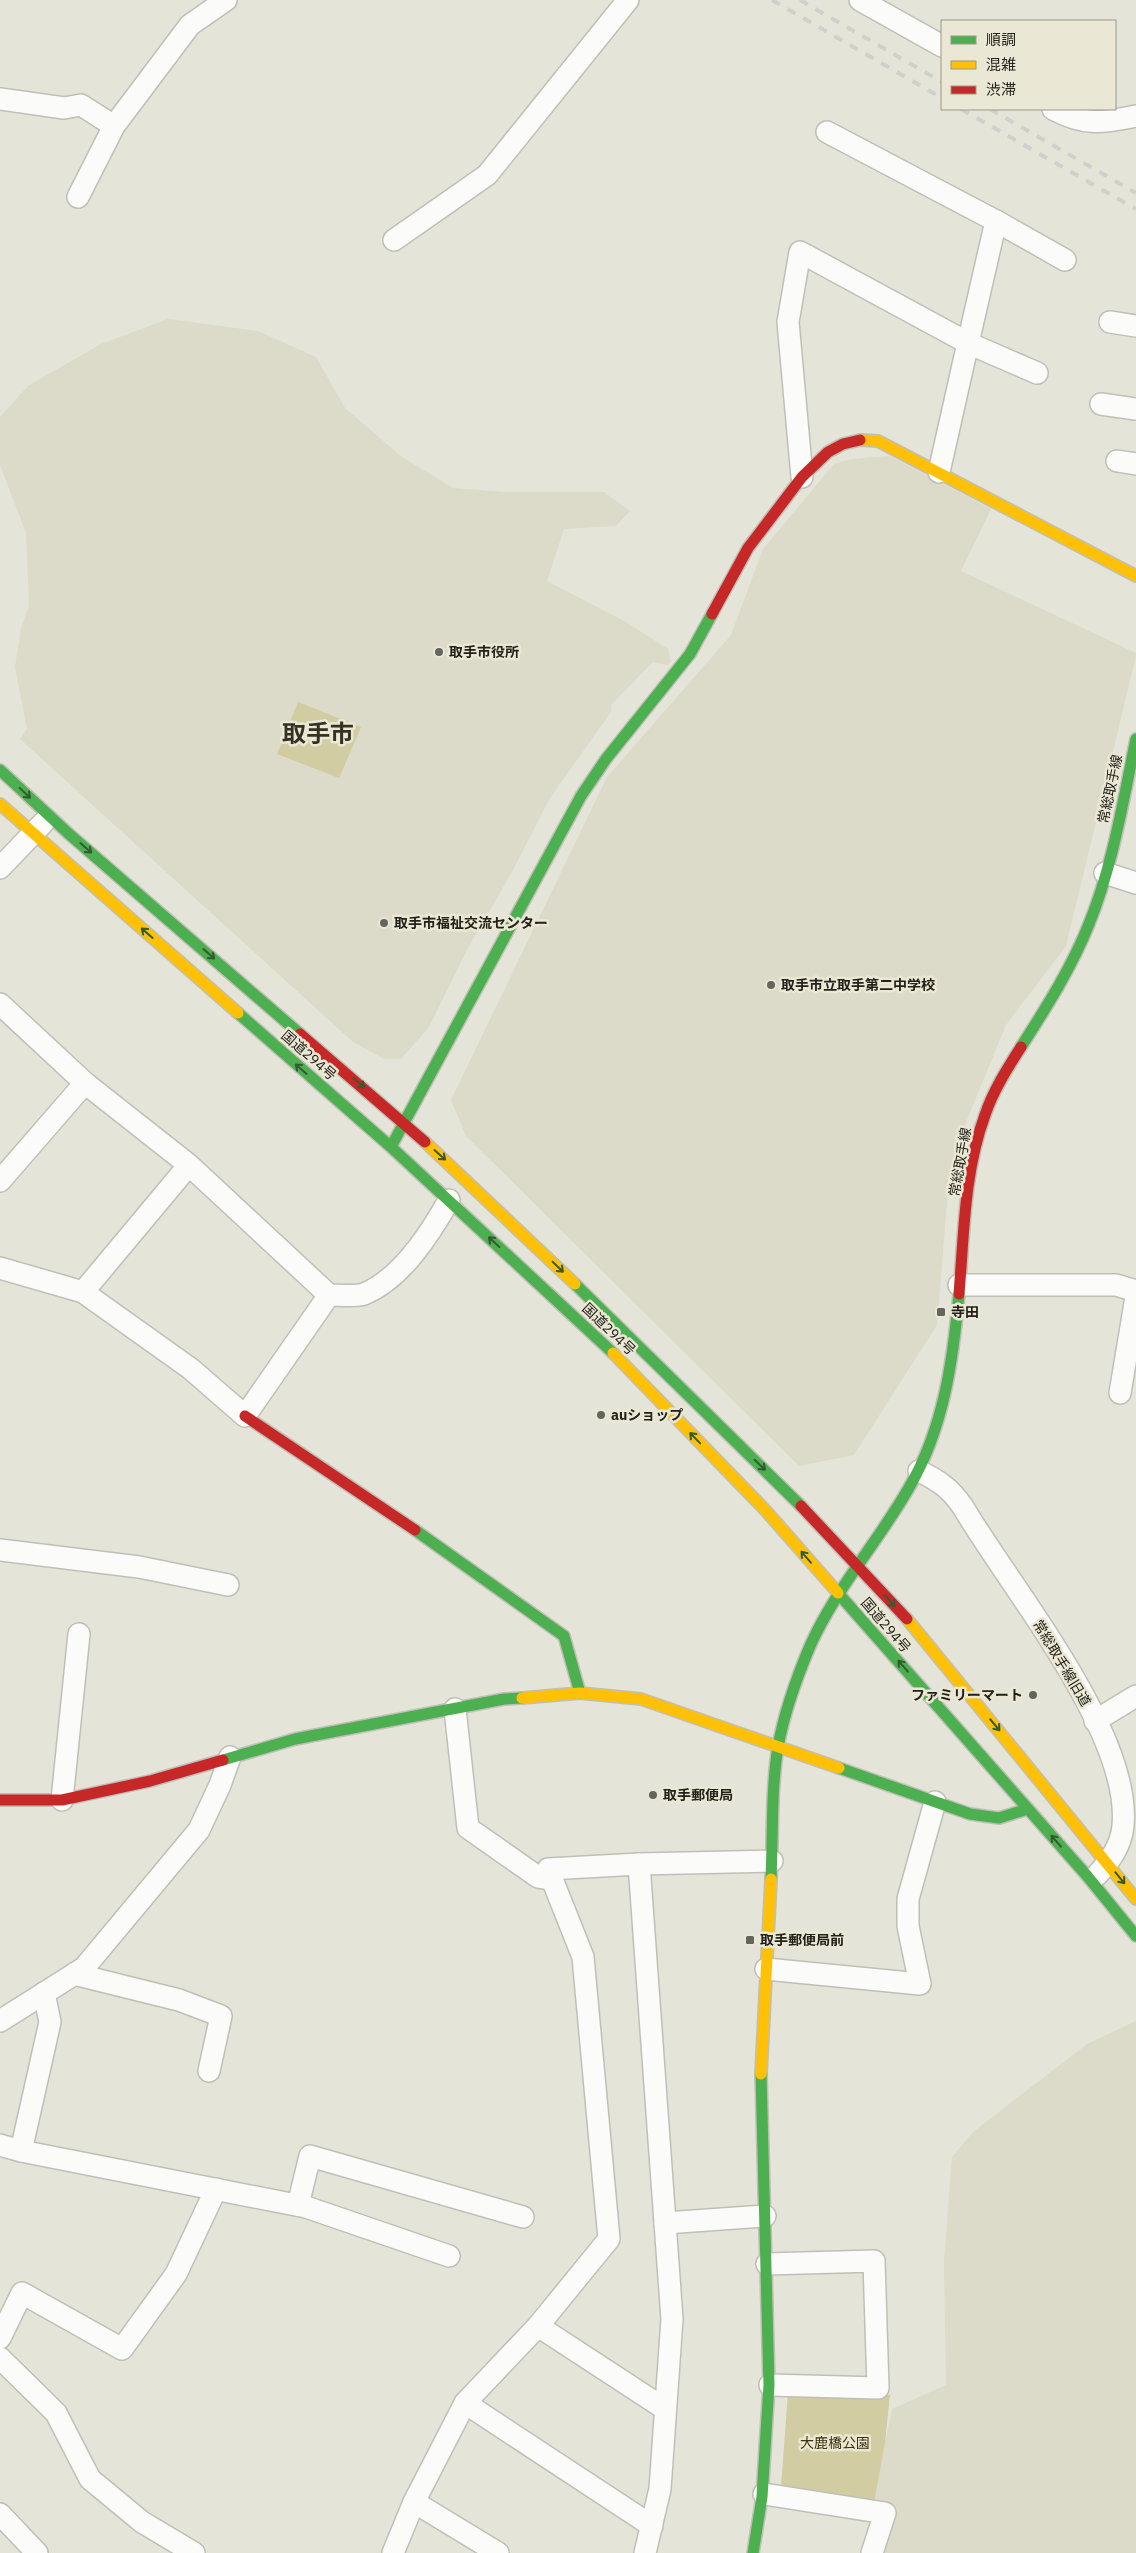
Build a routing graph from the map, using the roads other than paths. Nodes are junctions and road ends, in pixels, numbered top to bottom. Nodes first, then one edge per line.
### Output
1 (226, 0) edge
2 (628, 0) edge
3 (860, 0) edge
4 (941, 45) edge
5 (0, 99) edge
6 (1055, 110) edge
7 (1136, 116) edge
8 (114, 126) junction
9 (828, 132) dead end
10 (78, 197) dead end
11 (996, 221) junction
12 (394, 240) dead end
13 (1065, 260) dead end
14 (1110, 322) dead end
15 (1136, 326) edge
16 (968, 343) junction
17 (1037, 373) dead end
18 (1101, 404) dead end
19 (1136, 409) edge
20 (939, 472) junction
21 (802, 477) junction
22 (1136, 576) edge
23 (1136, 739) edge
24 (0, 770) edge
25 (0, 804) edge
26 (1129, 811) edge
27 (50, 816) junction
28 (32, 834) junction
29 (0, 868) edge
30 (1105, 873) junction
31 (1136, 883) edge
32 (0, 1004) edge
33 (85, 1083) junction
34 (404, 1123) junction
35 (391, 1147) junction
36 (189, 1165) junction
37 (0, 1181) edge
38 (449, 1200) junction
39 (0, 1268) edge
40 (960, 1285) junction
41 (83, 1292) junction
42 (1136, 1292) edge
43 (329, 1295) junction
44 (1136, 1297) edge
45 (1120, 1393) dead end
46 (245, 1416) junction
47 (919, 1472) junction
48 (0, 1550) edge
49 (858, 1565) junction
50 (228, 1585) dead end
51 (838, 1593) junction
52 (79, 1634) dead end
53 (580, 1692) junction
54 (1136, 1696) edge
55 (455, 1709) junction
56 (1095, 1721) junction
57 (778, 1747) junction
58 (230, 1757) junction
59 (0, 1800) edge
60 (62, 1800) junction
61 (935, 1802) junction
62 (1028, 1809) junction
63 (772, 1861) junction
64 (639, 1864) junction
65 (1108, 1864) junction
66 (552, 1879) junction
67 (1091, 1881) junction
68 (1136, 1898) edge
69 (1136, 1936) edge
70 (766, 1969) junction
71 (74, 1974) junction
72 (44, 1993) junction
73 (0, 2021) edge
74 (209, 2071) dead end
75 (0, 2145) edge
76 (21, 2151) junction
77 (216, 2189) junction
78 (298, 2205) junction
79 (765, 2216) junction
80 (523, 2217) dead end
81 (665, 2223) junction
82 (449, 2256) dead end
83 (767, 2264) junction
84 (538, 2326) junction
85 (0, 2338) edge
86 (0, 2358) edge
87 (770, 2385) junction
88 (465, 2403) junction
89 (666, 2409) junction
90 (764, 2494) junction
91 (414, 2502) junction
92 (0, 2514) edge
93 (652, 2526) junction
94 (37, 2553) edge
95 (194, 2553) edge
96 (393, 2553) edge
97 (498, 2553) edge
98 (645, 2553) edge
99 (753, 2553) edge
100 (872, 2553) edge

1 - 8 street
2 - 12 street
3 - 4 street
5 - 8 street
6 - 7 street
8 - 10 street
9 - 11 street
11 - 13 street
11 - 16 street
14 - 15 street
16 - 17 street
16 - 20 street
16 - 21 street
18 - 19 street
20 - 21 main road
20 - 22 main road
21 - 34 main road
23 - 26 main road, 常総取手線
24 -> 27 main road, 国道294号
25 - 28 main road, 国道294号
26 - 30 main road, 常総取手線
27 - 28 street
27 -> 34 main road, 国道294号
28 - 29 street
35 -> 28 main road, 国道294号
30 - 31 street
30 - 40 main road, 常総取手線
32 - 33 street
33 - 36 street
33 - 37 street
34 - 35 main road
34 -> 49 main road, 国道294号
35 - 38 main road, 国道294号
36 - 41 street
36 - 43 street
38 - 43 street
51 -> 38 main road, 国道294号
39 - 41 street
40 - 42 street
40 - 47 main road, 常総取手線
41 - 46 street
43 - 46 street
44 - 45 street
46 - 53 main road
47 - 49 main road, 常総取手線
47 - 56 street, 常総取手線旧道
48 - 50 street
49 - 51 main road, 常総取手線
49 -> 65 main road, 国道294号
51 - 57 main road, 常総取手線
62 -> 51 main road, 国道294号
52 - 60 street
53 - 55 main road
53 - 57 main road
54 - 56 street
55 - 58 main road
55 - 66 street
56 - 65 street, 常総取手線旧道
57 - 61 main road
57 - 63 main road, 常総取手線
58 - 60 main road
58 - 71 street
59 - 60 main road
61 - 62 main road
61 - 70 street
67 -> 62 main road, 国道294号
63 - 64 street
63 - 70 main road, 常総取手線
64 - 66 street
64 - 81 street
65 - 67 street, 常総取手線旧道
65 -> 68 main road, 国道294号
66 - 84 street
67 - 69 main road, 国道294号
70 - 79 main road, 常総取手線
71 - 72 street
71 - 74 street
72 - 73 street
72 - 76 street
75 - 76 street
76 - 77 street
77 - 78 street
77 - 85 street
78 - 80 street
78 - 82 street
79 - 81 street
79 - 83 main road, 常総取手線
81 - 89 street
83 - 87 main road, 常総取手線
83 - 87 street
84 - 88 street
84 - 89 street
86 - 95 street
87 - 90 main road, 常総取手線
88 - 91 street
88 - 93 street
89 - 93 street
90 - 99 main road, 常総取手線
90 - 100 street
91 - 96 street
91 - 97 street
92 - 94 street
93 - 98 street

